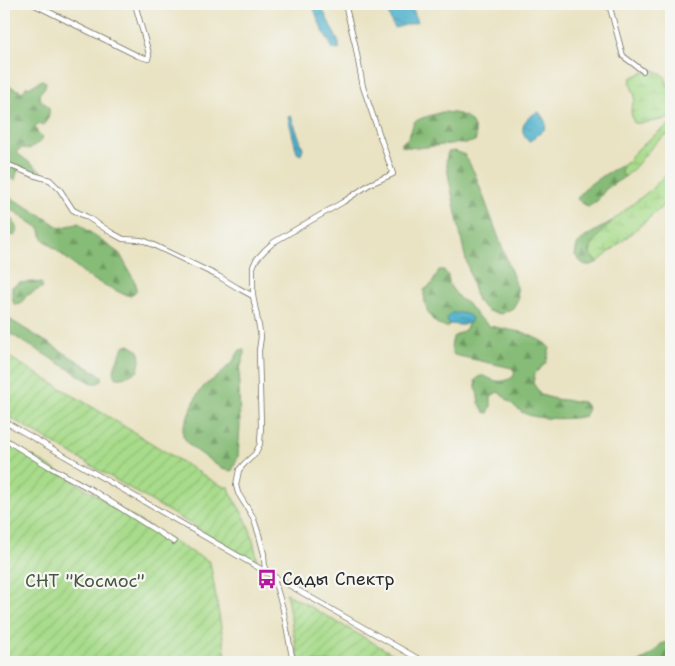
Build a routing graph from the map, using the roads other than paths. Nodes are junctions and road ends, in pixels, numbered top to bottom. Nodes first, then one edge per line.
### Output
1 (33, 4) edge
2 (135, 4) edge
3 (345, 4) edge
4 (609, 4) edge
5 (643, 71) dead end
6 (4, 163) edge
7 (253, 296) junction
8 (4, 421) edge
9 (4, 439) edge
10 (174, 542) dead end
11 (265, 572) junction
12 (273, 576) junction
13 (293, 662) edge
14 (424, 662) edge

1 - 2 street
3 - 7 street
4 - 5 street
6 - 7 street
7 - 11 street
8 - 11 street
9 - 10 street
11 - 12 street
12 - 13 street
12 - 14 street

